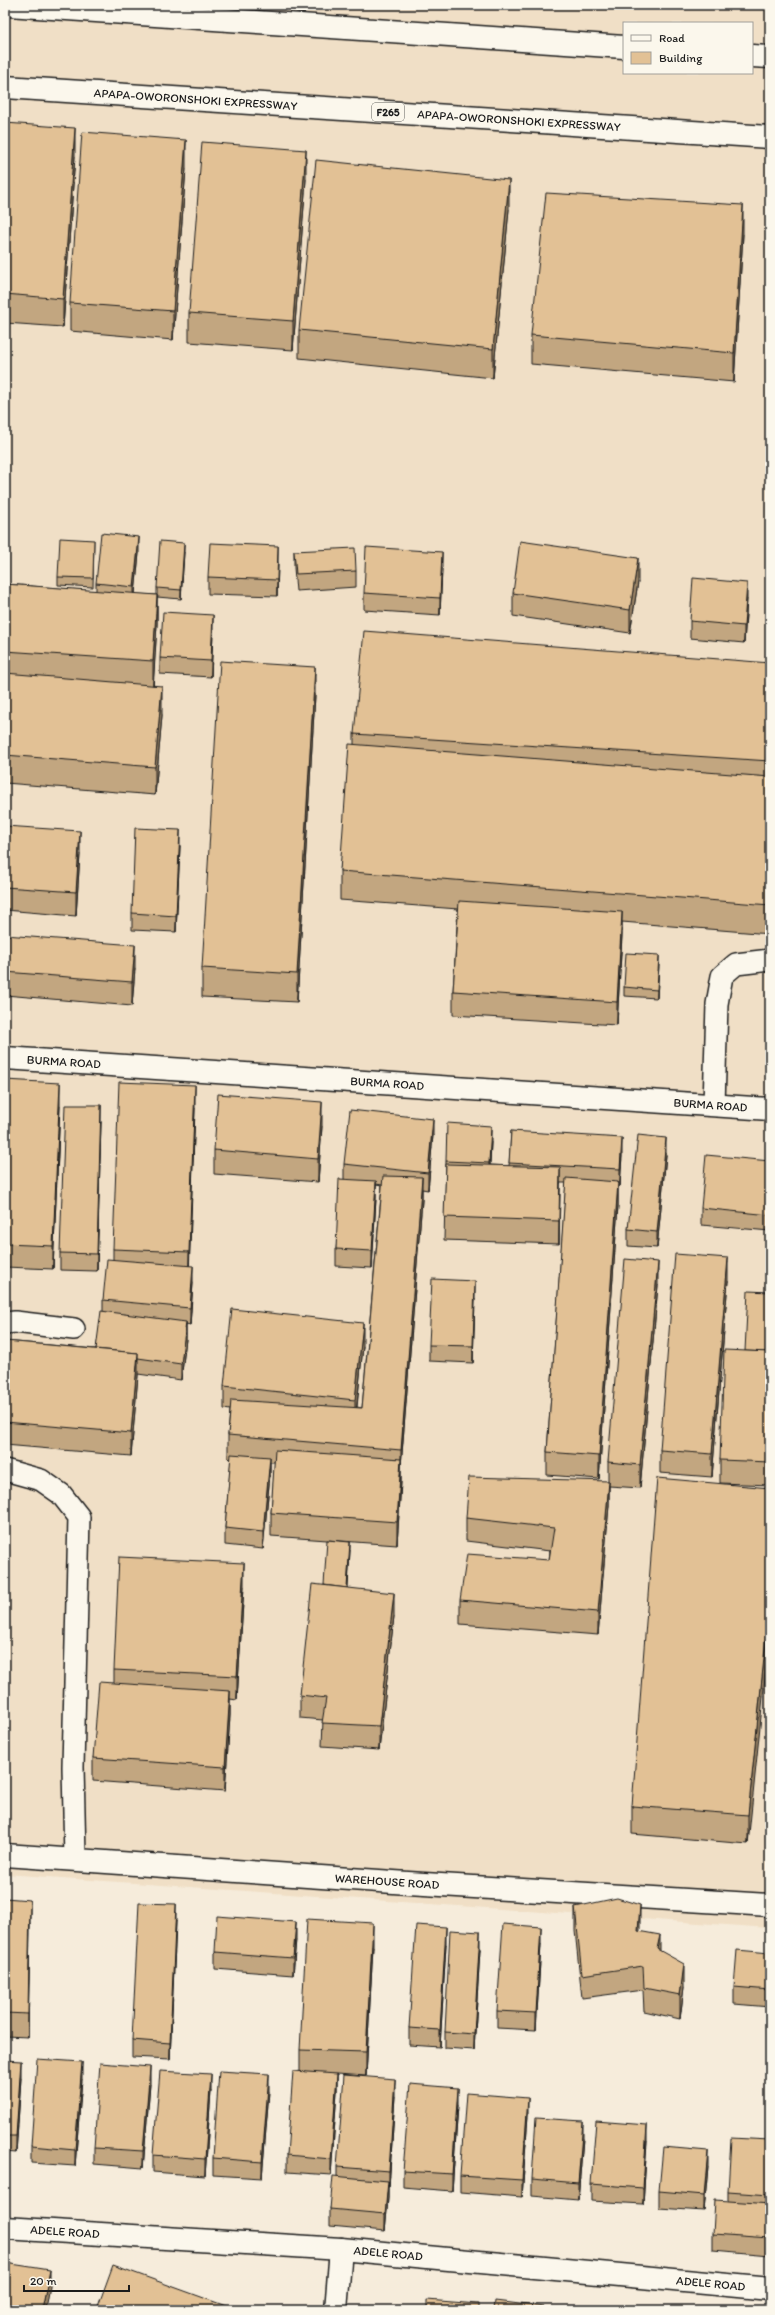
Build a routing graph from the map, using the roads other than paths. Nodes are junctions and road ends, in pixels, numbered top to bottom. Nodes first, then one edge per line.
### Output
1 (8, 5) edge
2 (623, 47) edge
3 (753, 56) edge
4 (770, 57) edge
5 (5, 87) edge
6 (770, 137) edge
7 (770, 960) edge
8 (5, 1058) edge
9 (714, 1105) junction
10 (770, 1109) edge
11 (5, 1324) edge
12 (74, 1329) dead end
13 (5, 1470) edge
14 (5, 1855) edge
15 (75, 1858) junction
16 (770, 1905) edge
17 (5, 2228) edge
18 (341, 2249) junction
19 (770, 2290) edge
20 (336, 2310) edge

1 - 2 main road
3 - 4 main road
5 - 6 main road, APAPA-OWORONSHOKI EXPRESSWAY / F265
7 - 9 lane
8 - 9 main road, BURMA ROAD
9 - 10 main road, BURMA ROAD
11 - 12 lane
13 - 15 lane
14 - 15 main road, WAREHOUSE ROAD
15 - 16 main road, WAREHOUSE ROAD
17 - 18 main road, ADELE ROAD
18 - 19 main road, ADELE ROAD
18 - 20 main road

